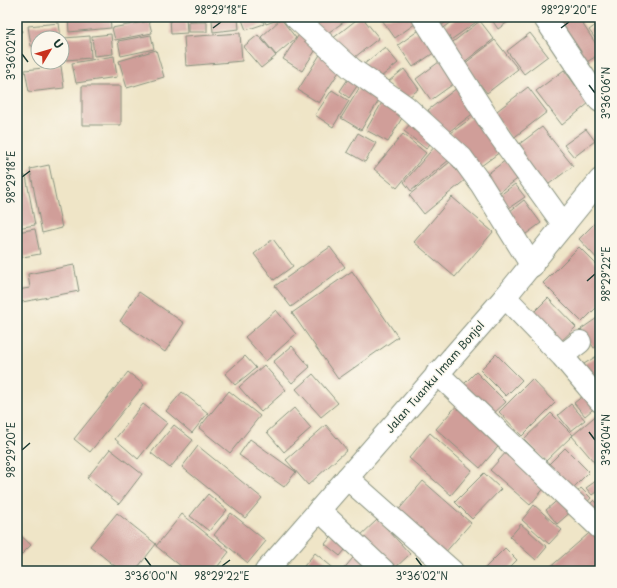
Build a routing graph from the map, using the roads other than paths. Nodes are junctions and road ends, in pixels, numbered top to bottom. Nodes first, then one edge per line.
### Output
1 (295, 17) edge
2 (422, 17) edge
3 (544, 17) edge
4 (600, 101) edge
5 (600, 180) edge
6 (564, 225) junction
7 (532, 266) junction
8 (505, 297) junction
9 (580, 342) dead end
10 (562, 356) junction
11 (437, 374) junction
12 (600, 401) edge
13 (346, 478) junction
14 (319, 510) junction
15 (600, 528) edge
16 (266, 571) edge
17 (384, 571) edge
18 (452, 571) edge

1 - 7 street
2 - 6 street
3 - 4 street
5 - 6 street, Jalan Tuanku Imam Bonjol
6 - 7 street, Jalan Tuanku Imam Bonjol
7 - 8 street, Jalan Tuanku Imam Bonjol
8 - 10 street
8 - 11 street, Jalan Tuanku Imam Bonjol
9 - 10 street
10 - 12 street
11 - 13 street, Jalan Tuanku Imam Bonjol
11 - 15 street
13 - 14 street, Jalan Tuanku Imam Bonjol
13 - 18 street
14 - 16 street, Jalan Tuanku Imam Bonjol
14 - 17 street

